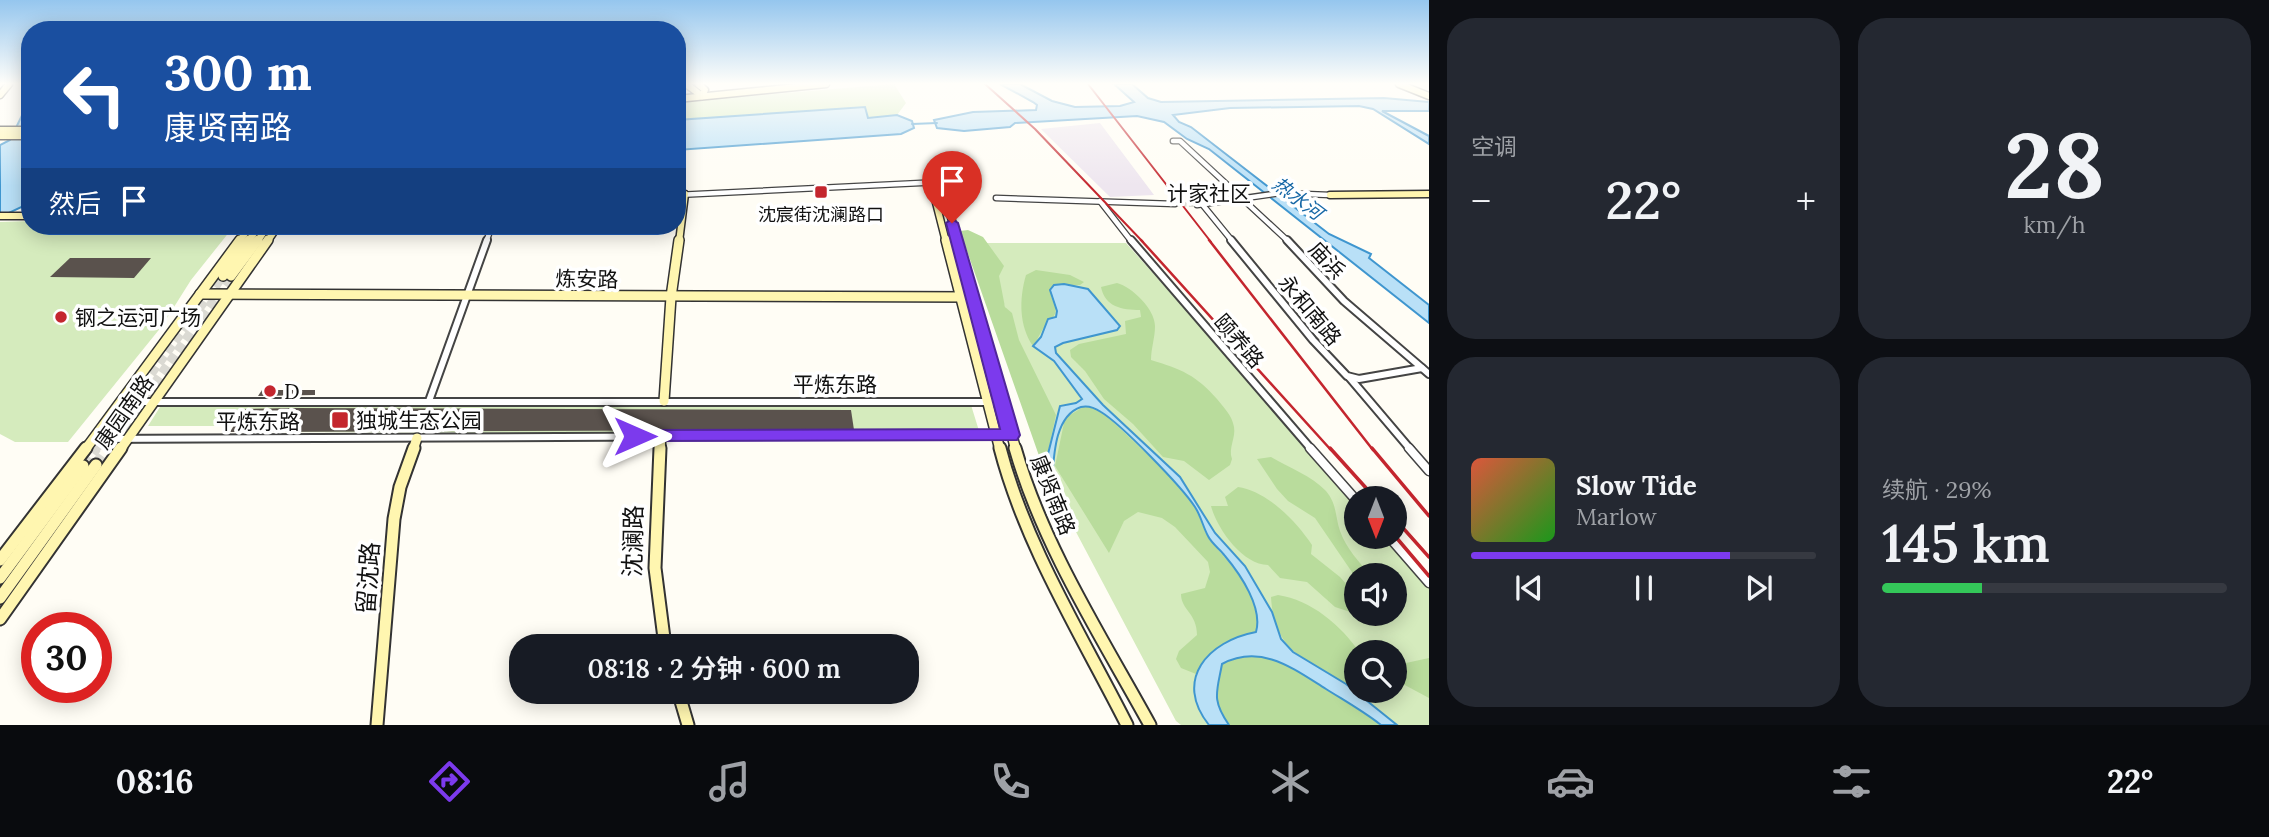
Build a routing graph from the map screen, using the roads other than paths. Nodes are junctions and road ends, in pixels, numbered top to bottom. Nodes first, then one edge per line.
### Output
1 (21, 131) edge
2 (3, 133) edge
3 (21, 135) edge
4 (1173, 141) dead end
5 (936, 182) junction
6 (1429, 194) edge
7 (686, 195) edge
8 (1330, 195) joint
9 (996, 198) dead end
10 (1240, 198) junction
11 (1100, 201) junction
12 (1175, 204) tunnel mouth
13 (0, 216) edge
14 (21, 216) edge
15 (243, 235) edge
16 (253, 235) edge
17 (261, 235) edge
18 (272, 235) edge
19 (489, 235) edge
20 (677, 235) edge
21 (200, 294) junction
22 (231, 294) junction
23 (467, 295) junction
24 (671, 297) junction
25 (959, 297) junction
26 (973, 297) junction
27 (1422, 368) junction
28 (1429, 374) edge
29 (1347, 376) junction
30 (429, 401) junction
31 (664, 401) junction
32 (121, 402) junction
33 (155, 402) junction
34 (986, 402) junction
35 (1002, 402) junction
36 (994, 435) junction
37 (1011, 435) junction
38 (661, 436) junction
39 (417, 438) junction
40 (93, 439) junction
41 (129, 439) junction
42 (96, 465) tunnel mouth
43 (83, 466) tunnel mouth
44 (1429, 471) edge
45 (1344, 486) edge
46 (1400, 550) edge
47 (0, 561) edge
48 (0, 578) edge
49 (1429, 583) edge
50 (0, 598) edge
51 (0, 620) edge
52 (662, 634) edge
53 (682, 704) edge
54 (377, 725) edge
55 (688, 725) edge
56 (1127, 725) edge
57 (1150, 725) edge

1 - 2 street
2 - 3 street
4 - 10 street, 庙浜
5 - 7 street
5 - 25 street, 康贤南路
5 - 26 street, 康贤南路
6 - 8 street
8 - 10 street
9 - 11 street
10 - 27 street, 庙浜
10 - 29 street, 永和南路
11 - 12 street
11 - 45 street, 颐养路
13 - 14 street
15 - 21 street, 康园南路
16 - 17 street
18 - 22 street, 康园南路
19 - 23 street
20 - 24 street
21 - 22 street, 炼安路
21 - 32 street, 康园南路
22 - 23 street, 炼安路
22 - 33 street, 康园南路
23 - 24 street, 炼安路
23 - 30 street
24 - 25 street, 炼安路
24 - 31 street
25 - 26 street, 炼安路
25 - 34 street, 康贤南路
26 - 35 street, 康贤南路
27 - 28 street, 庙浜
27 - 29 street
29 - 44 street, 永和南路
30 - 31 street, 平炼东路
30 - 33 street, 平炼东路
31 - 34 street, 平炼东路
32 - 33 street, 平炼东路
32 - 40 street, 康园南路
33 - 41 street, 康园南路
34 - 35 street, 平炼东路
34 - 36 street, 康贤南路
35 - 37 street, 康贤南路
36 - 37 street, 平炼东路
36 - 38 street, 平炼东路
36 - 56 street, 康贤南路
37 - 57 street, 康贤南路
38 - 39 street, 平炼东路
38 - 52 street, 沈澜路
39 - 41 street, 平炼东路
39 - 54 street, 留沈路
40 - 41 street, 平炼东路
40 - 47 street, 康园南路
41 - 51 street, 康园南路
42 - 50 street, 康园南路
43 - 48 street, 康园南路
46 - 49 street
53 - 55 street

